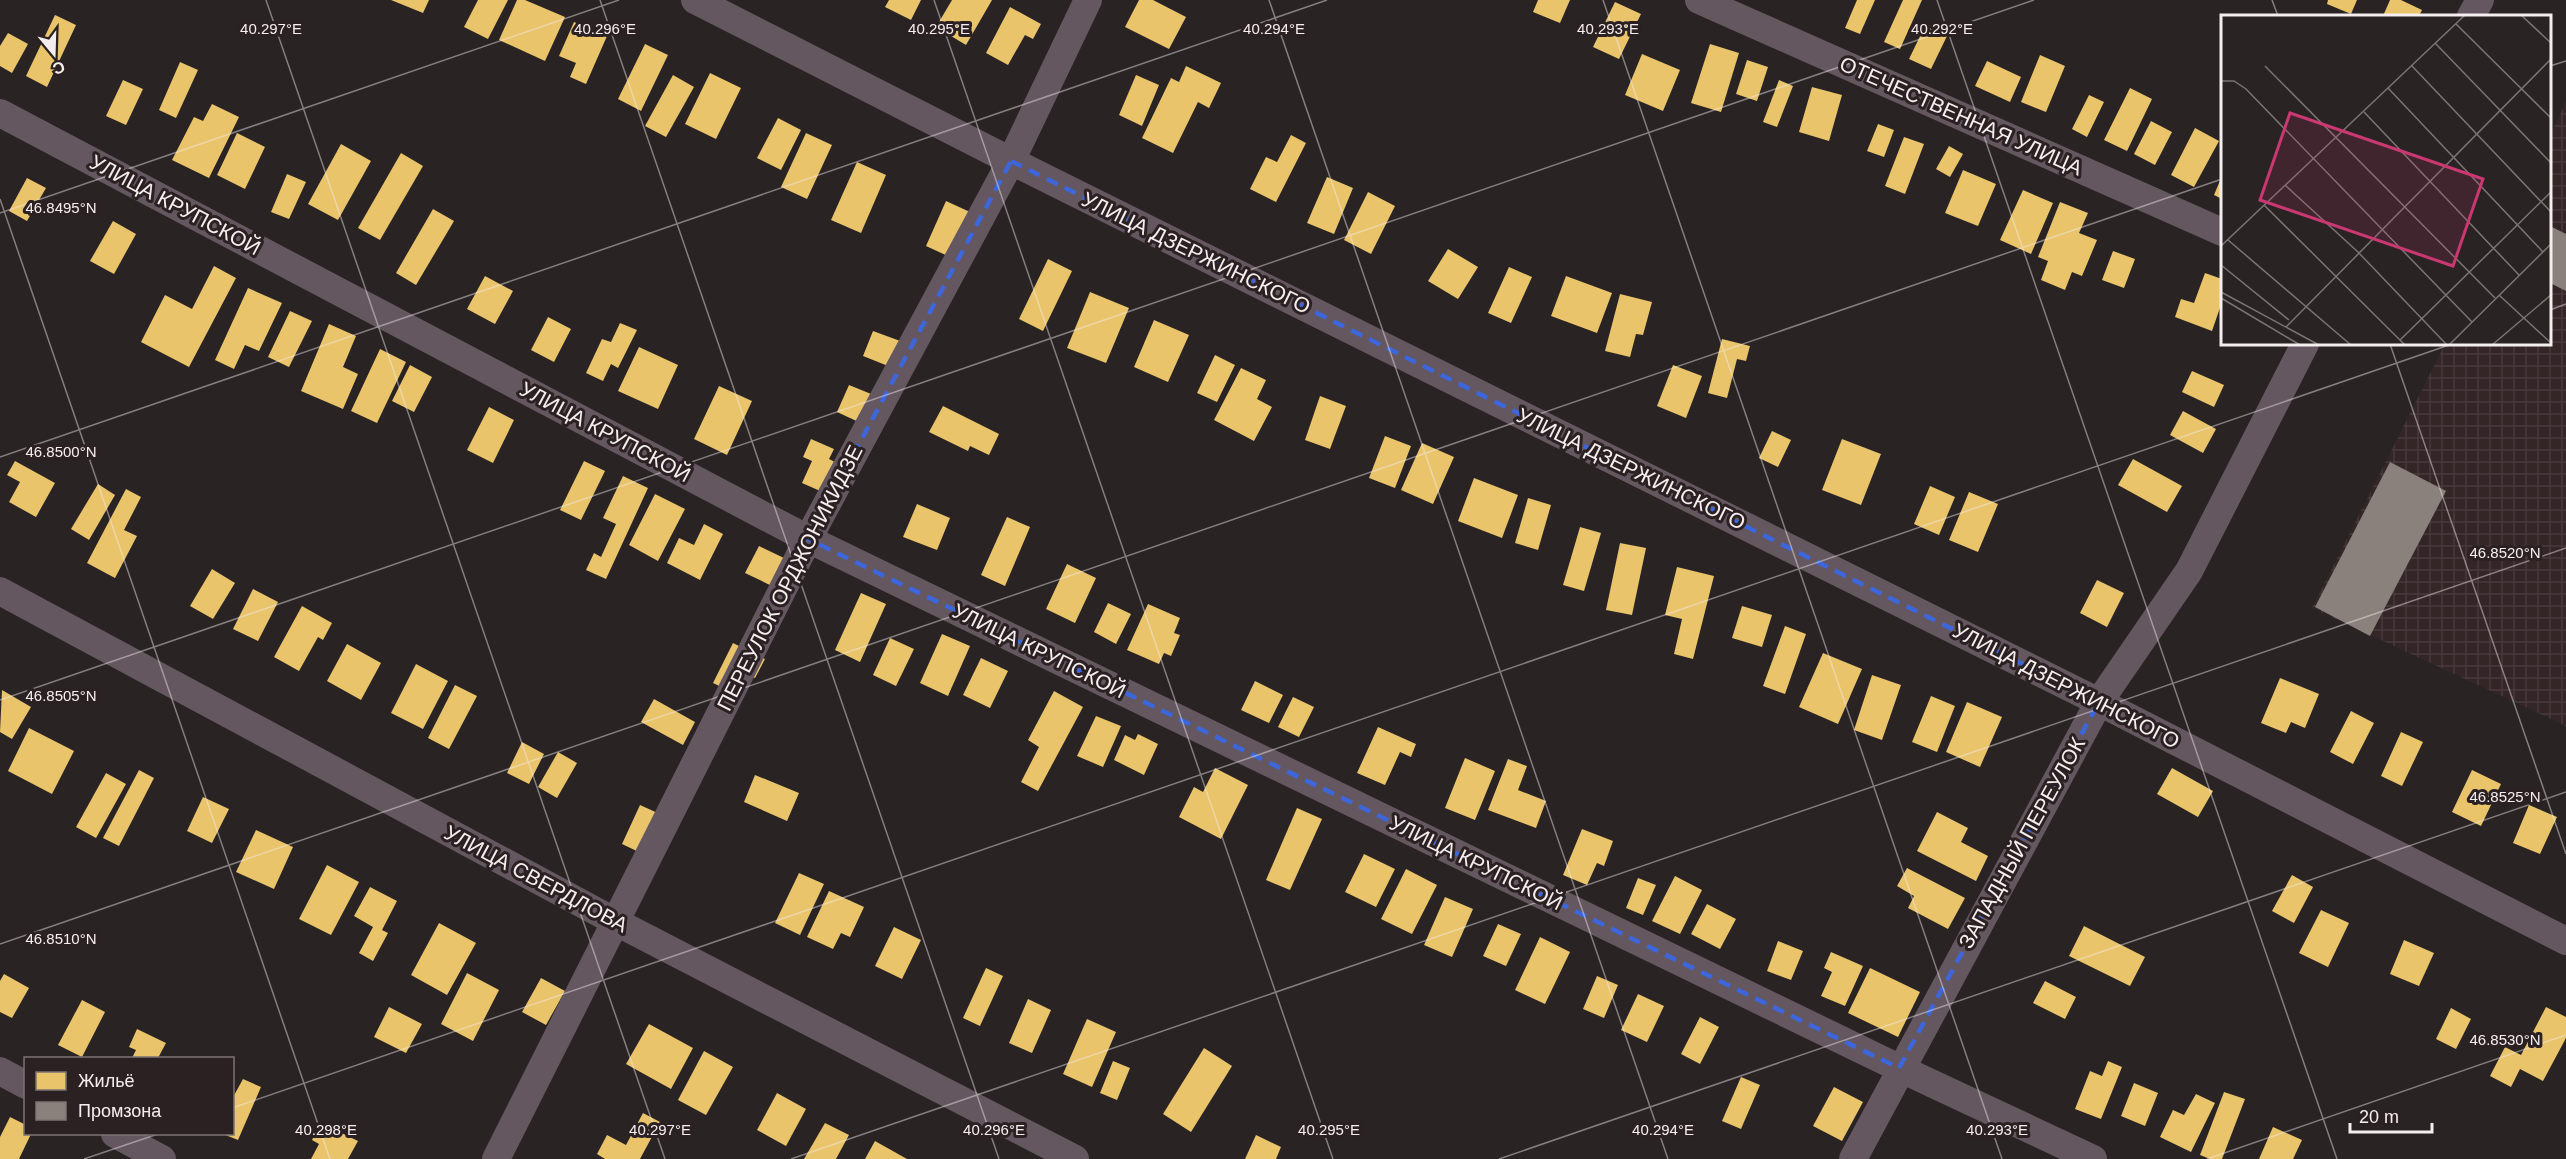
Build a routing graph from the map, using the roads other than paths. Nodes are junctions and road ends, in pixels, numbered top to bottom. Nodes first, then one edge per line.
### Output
1 (695, 0) edge
2 (1088, 0) edge
3 (1699, 0) edge
4 (2480, 0) edge
5 (2472, 15) edge
6 (0, 113) edge
7 (1011, 161) junction
8 (2221, 231) edge
9 (2304, 345) edge
10 (808, 539) junction
11 (0, 591) edge
12 (2099, 702) junction
13 (616, 922) junction
14 (2566, 941) edge
15 (1899, 1068) junction
16 (0, 1071) edge
17 (24, 1084) edge
18 (117, 1135) edge
19 (162, 1159) edge
20 (496, 1159) edge
21 (1075, 1159) edge
22 (1853, 1159) edge
23 (2093, 1159) edge

1 - 7 street, УЛИЦА ДЗЕРЖИНСКОГО
2 - 7 street, ПЕРЕУЛОК ОРДЖОНИКИДЗЕ
3 - 8 street, ОТЕЧЕСТВЕННАЯ УЛИЦА
4 - 5 street
6 - 10 street, УЛИЦА КРУПСКОЙ
7 - 10 street, ПЕРЕУЛОК ОРДЖОНИКИДЗЕ
7 - 12 street, УЛИЦА ДЗЕРЖИНСКОГО
9 - 12 street, ЗАПАДНЫЙ ПЕРЕУЛОК
10 - 13 street, ПЕРЕУЛОК ОРДЖОНИКИДЗЕ
10 - 15 street, УЛИЦА КРУПСКОЙ
11 - 13 street, УЛИЦА СВЕРДЛОВА
12 - 14 street, УЛИЦА ДЗЕРЖИНСКОГО
12 - 15 street, ЗАПАДНЫЙ ПЕРЕУЛОК
13 - 20 street, ПЕРЕУЛОК ОРДЖОНИКИДЗЕ
13 - 21 street, УЛИЦА СВЕРДЛОВА
15 - 22 street, ЗАПАДНЫЙ ПЕРЕУЛОК
15 - 23 street, УЛИЦА КРУПСКОЙ
16 - 17 street
18 - 19 street

